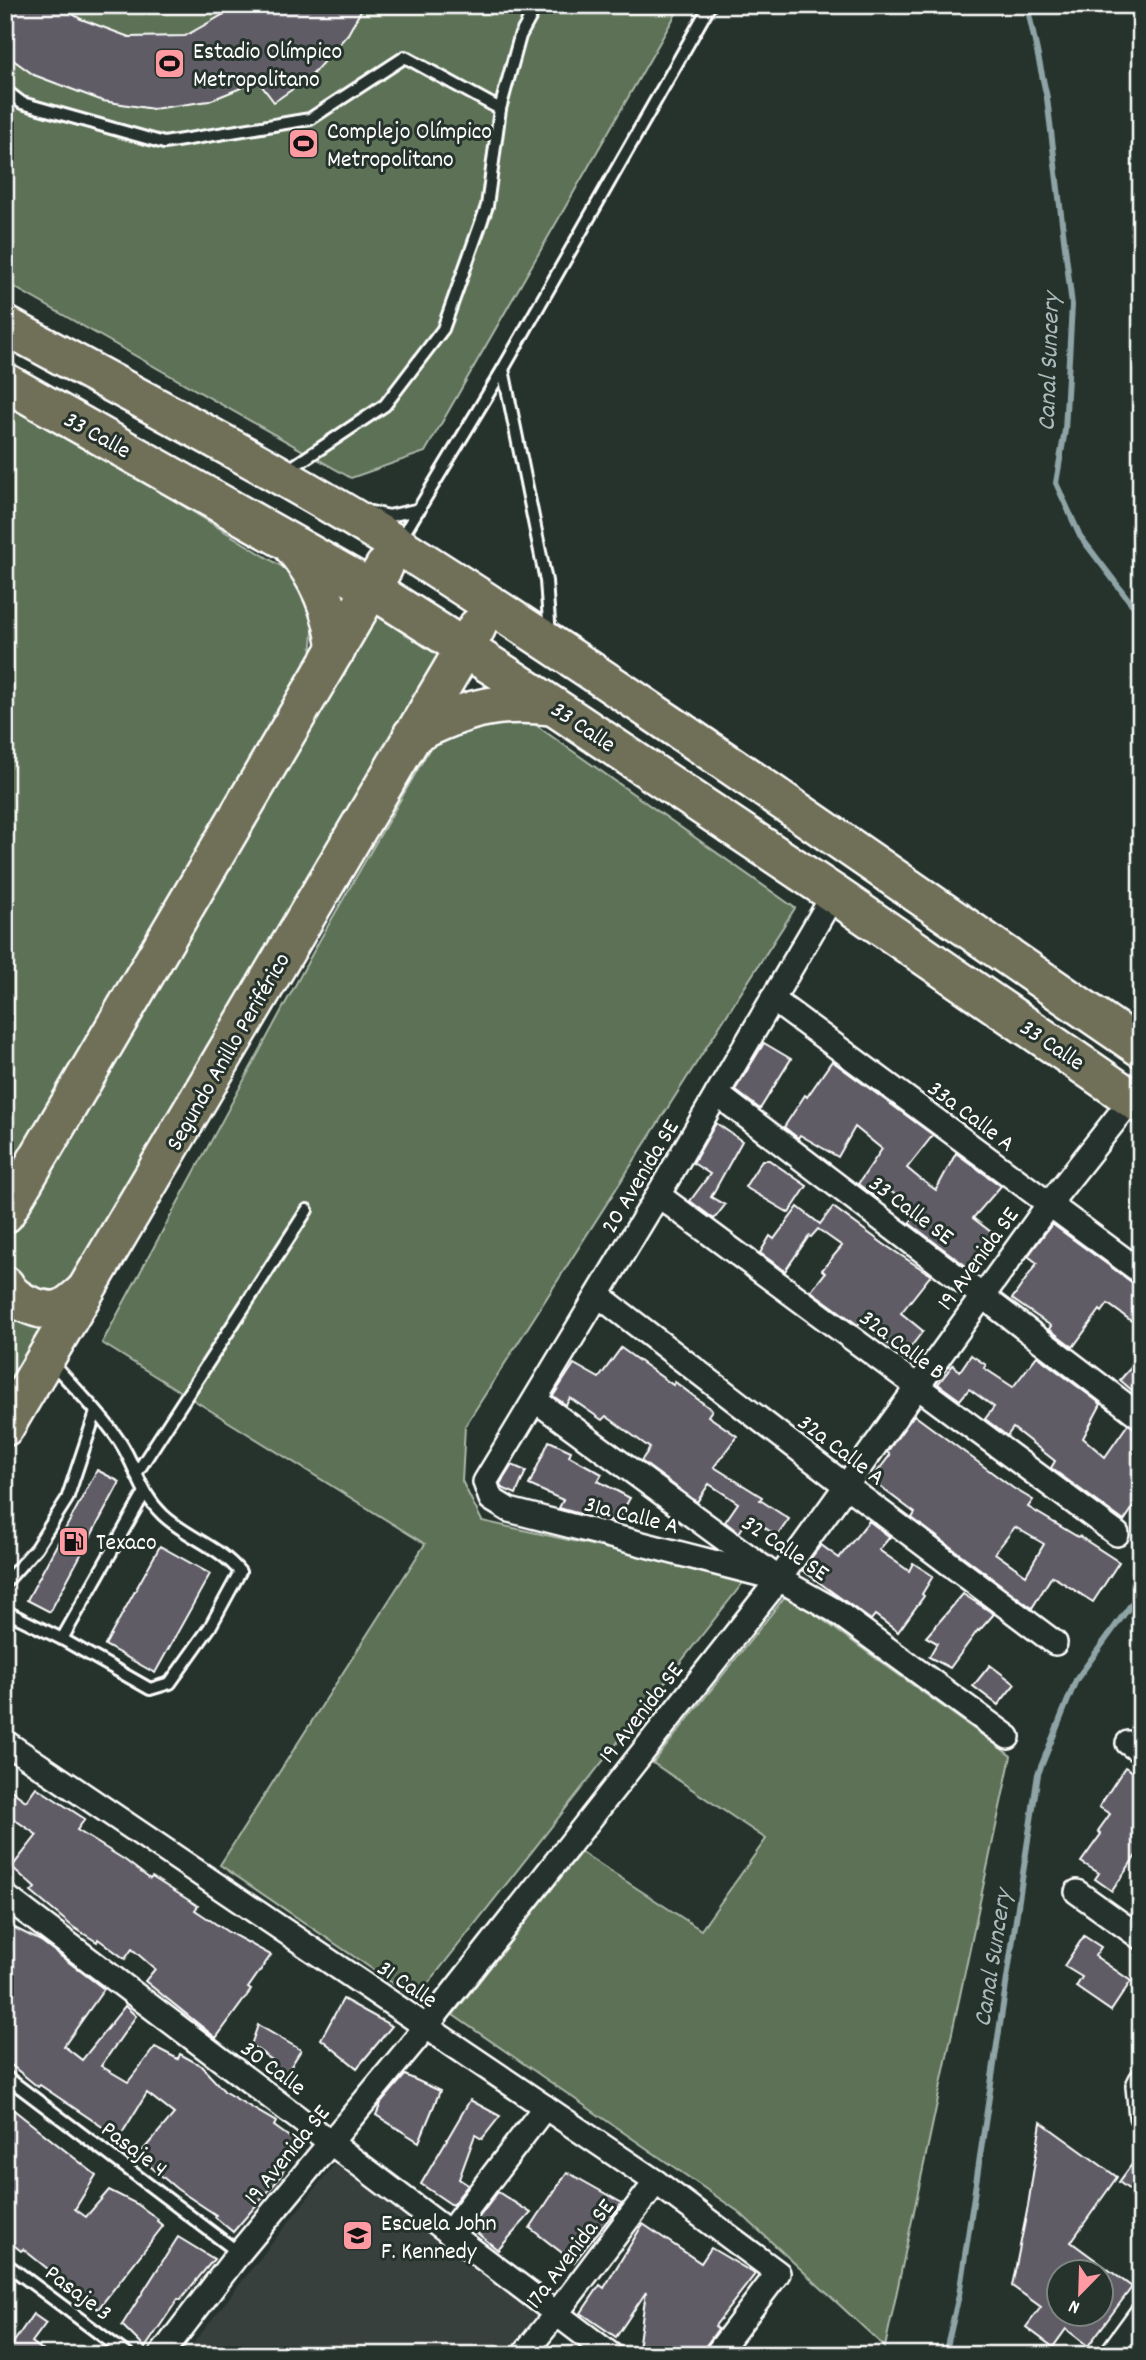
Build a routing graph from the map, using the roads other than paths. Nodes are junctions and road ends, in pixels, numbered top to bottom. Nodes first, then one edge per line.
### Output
1 (537, 5) edge
2 (710, 5) edge
3 (5, 90) edge
4 (500, 109) junction
5 (5, 325) edge
6 (503, 369) junction
7 (5, 382) edge
8 (280, 476) junction
9 (326, 503) junction
10 (420, 509) junction
11 (286, 538) junction
12 (397, 545) junction
13 (363, 603) junction
14 (490, 605) junction
15 (551, 644) junction
16 (337, 649) junction
17 (456, 661) junction
18 (554, 707) junction
19 (412, 735) junction
20 (834, 894) junction
21 (772, 999) junction
22 (1141, 1048) edge
23 (717, 1094) junction
24 (1138, 1097) edge
25 (659, 1195) junction
26 (1049, 1204) junction
27 (307, 1210) dead end
28 (5, 1214) edge
29 (1141, 1272) edge
30 (5, 1285) edge
31 (86, 1291) junction
32 (598, 1295) junction
33 (982, 1295) junction
34 (47, 1357) junction
35 (916, 1386) junction
36 (535, 1400) junction
37 (96, 1412) junction
38 (1141, 1417) edge
39 (5, 1427) edge
40 (136, 1474) junction
41 (485, 1482) joint
42 (845, 1485) junction
43 (144, 1494) junction
44 (1117, 1534) dead end
45 (779, 1579) junction
46 (5, 1583) edge
47 (5, 1611) edge
48 (62, 1639) junction
49 (1055, 1643) dead end
50 (1008, 1737) dead end
51 (5, 1742) edge
52 (1077, 1892) dead end
53 (5, 1896) edge
54 (1141, 1938) edge
55 (426, 2026) junction
56 (5, 2076) edge
57 (1141, 2080) edge
58 (545, 2107) junction
59 (1140, 2116) edge
60 (329, 2142) junction
61 (656, 2182) junction
62 (449, 2233) junction
63 (239, 2253) junction
64 (5, 2263) edge
65 (556, 2314) junction
66 (1141, 2314) edge
67 (128, 2355) edge
68 (161, 2355) edge
69 (523, 2355) edge
70 (611, 2355) edge
71 (716, 2355) edge
72 (1111, 2355) edge

1 - 4 lane
2 - 6 lane
3 - 4 lane
4 - 8 lane
5 - 8 main road, 33 Calle
6 - 10 lane
6 - 15 lane
7 - 11 main road, 33 Calle
8 - 9 main road, 33 Calle
9 - 10 lane
9 - 12 main road, 33 Calle
10 - 12 lane
11 - 13 main road, 33 Calle
11 - 16 main road
12 - 13 main road
12 - 14 main road, 33 Calle
13 - 16 main road
13 - 17 main road, 33 Calle
14 - 15 main road, 33 Calle
14 - 17 main road, Segundo Anillo Periférico
15 - 22 main road, 33 Calle
16 - 28 main road
17 - 18 main road, 33 Calle
17 - 19 main road, Segundo Anillo Periférico
18 - 19 main road
18 - 20 main road, 33 Calle
19 - 31 main road, Segundo Anillo Periférico
20 - 21 street, 20 Avenida SE
20 - 24 main road, 33 Calle
21 - 23 street, 20 Avenida SE
21 - 26 street, 33a Calle A
23 - 25 street, 20 Avenida SE
23 - 33 street, 33 Calle SE
24 - 26 street, 19 Avenida SE
25 - 32 street, 20 Avenida SE
25 - 35 street, 32a Calle B
26 - 29 street, 33a Calle A
26 - 33 street, 19 Avenida SE
27 - 40 lane
30 - 31 main road
31 - 34 main road, Segundo Anillo Periférico
32 - 36 street, 20 Avenida SE
32 - 42 street, 32a Calle A
33 - 35 street, 19 Avenida SE
33 - 38 street, 33 Calle SE
34 - 37 lane
34 - 39 main road, Segundo Anillo Periférico
35 - 42 street, 19 Avenida SE
35 - 44 street, 32a Calle B
36 - 41 street, 20 Avenida SE
36 - 45 street, 32 Calle SE
37 - 40 lane
37 - 46 lane
40 - 43 lane
41 - 45 street, 31a Calle A
42 - 45 street, 19 Avenida SE
42 - 49 street, 32a Calle A
43 - 48 lane
43 - 48 lane
45 - 50 street, 32 Calle SE
45 - 55 street, 19 Avenida SE
47 - 48 lane
51 - 55 street, 31 Calle
52 - 54 street
53 - 60 street, 30 Calle
55 - 58 street, 31 Calle
55 - 60 street, 19 Avenida SE
56 - 63 lane, Pasaje 4
57 - 59 street
58 - 61 street, 31 Calle
58 - 62 street
60 - 62 street, 30 Calle
60 - 63 street, 19 Avenida SE
61 - 65 street, 17a Avenida SE
61 - 71 street, 31 Calle
62 - 65 street, 30 Calle
63 - 68 street, 19 Avenida SE
64 - 67 lane, Pasaje 3
65 - 69 street, 17a Avenida SE
65 - 70 street, 30 Calle
66 - 72 street

